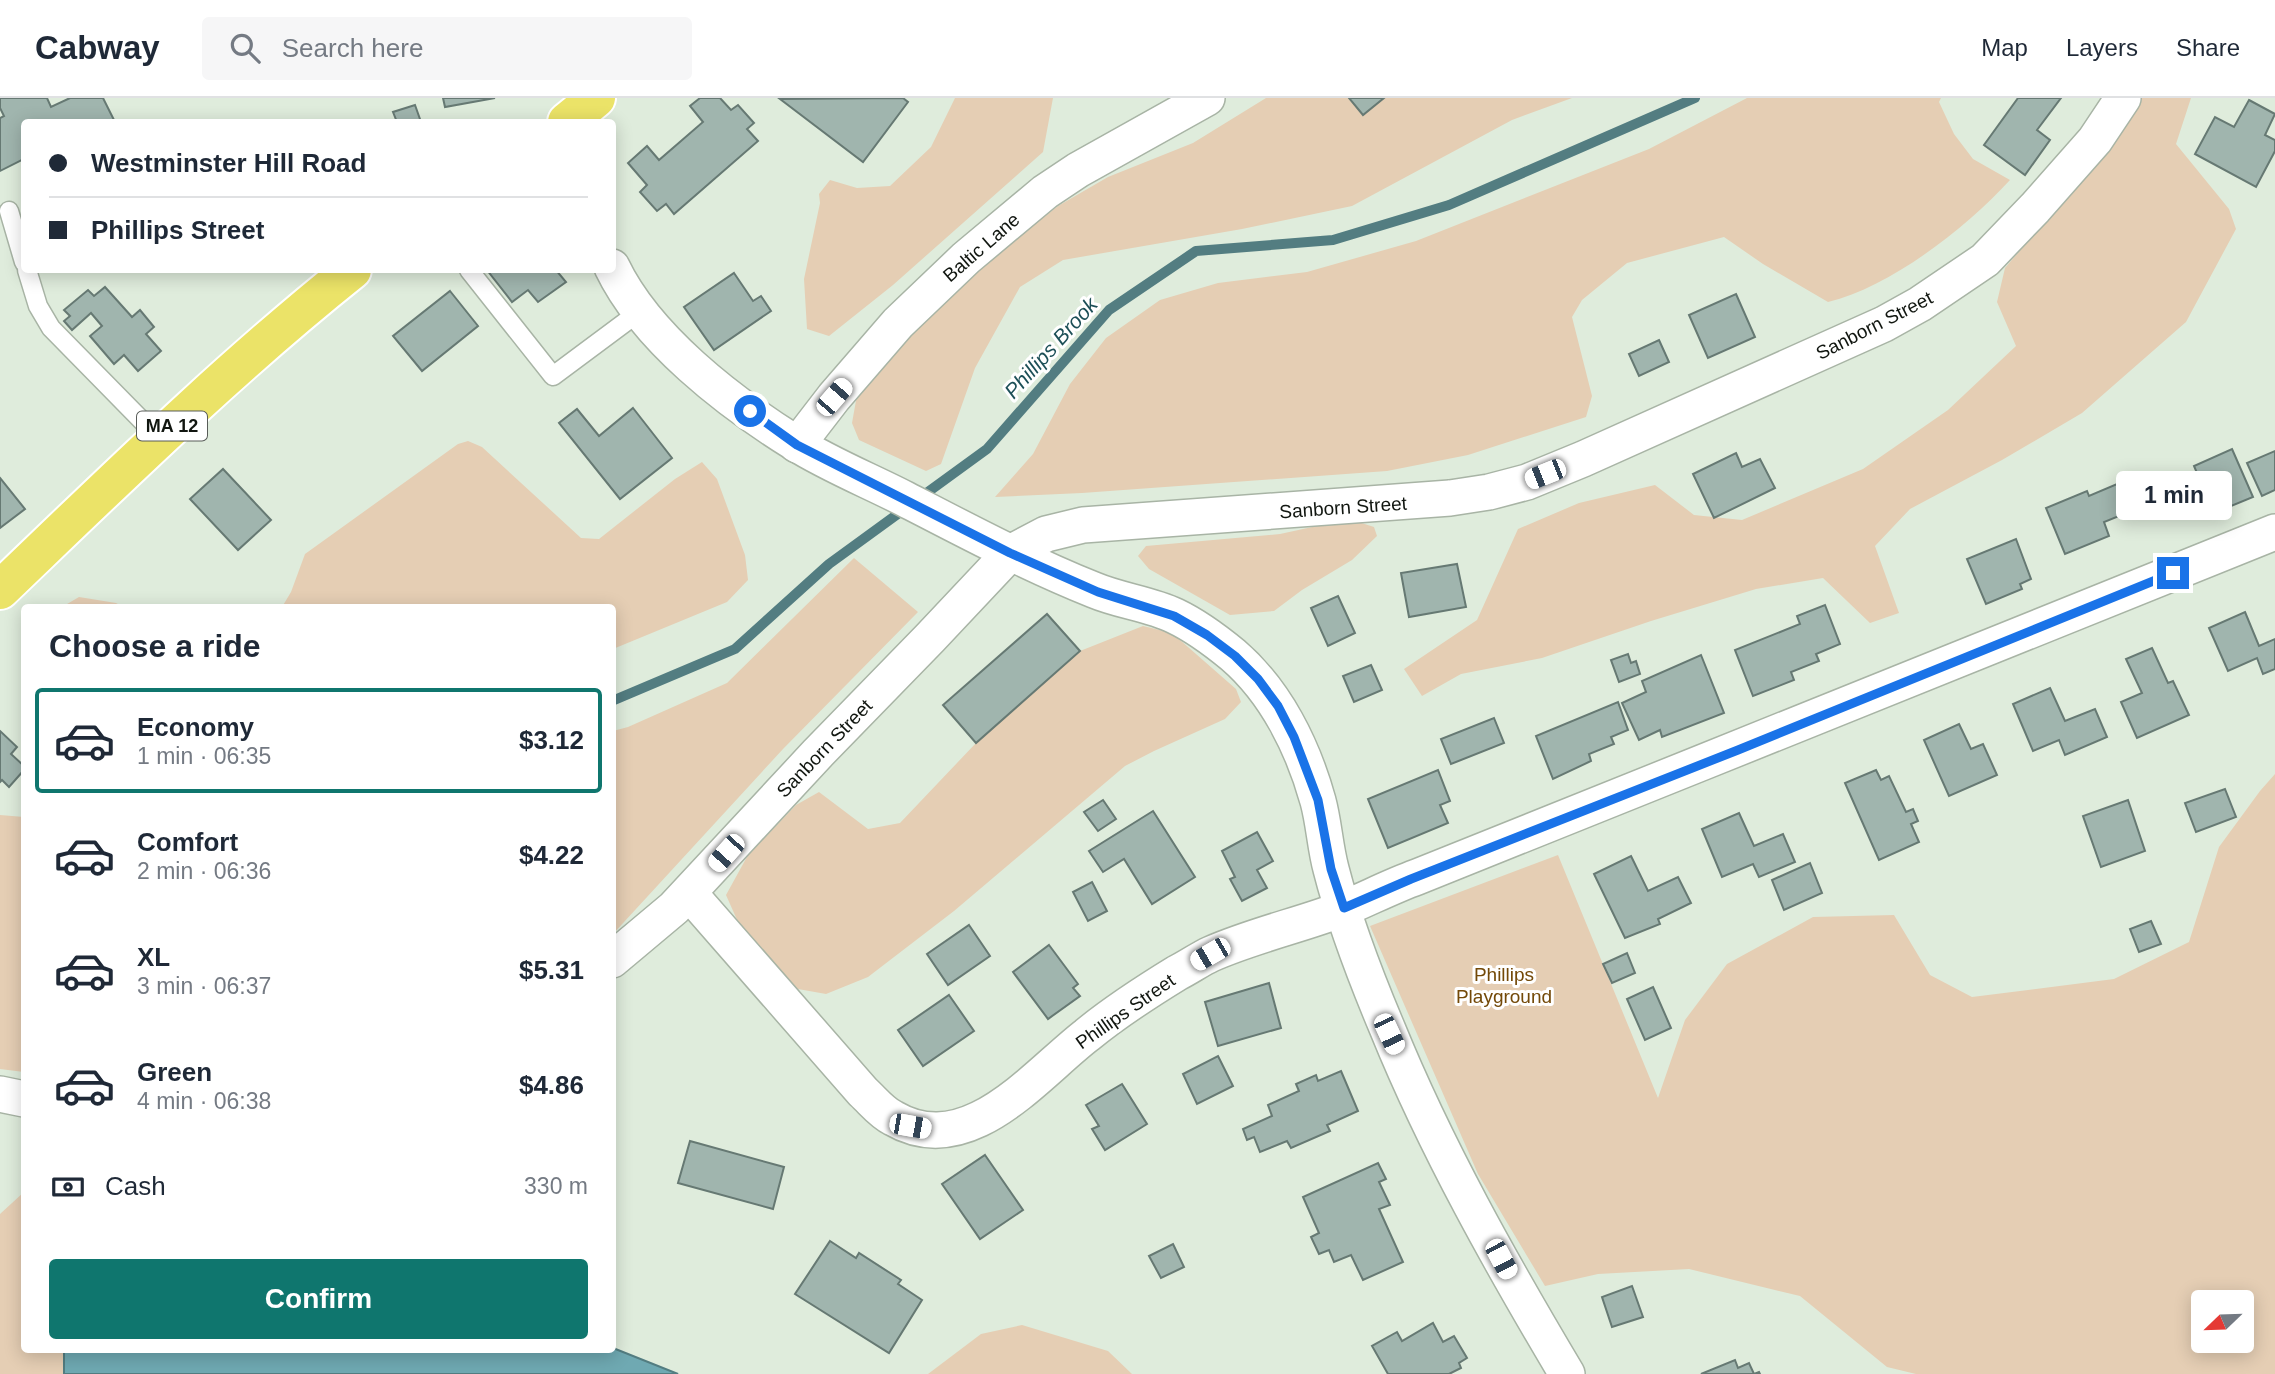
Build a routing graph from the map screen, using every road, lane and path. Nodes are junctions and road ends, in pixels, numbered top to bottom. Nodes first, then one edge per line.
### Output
1 (559, 98) edge
2 (596, 98) edge
3 (1207, 98) edge
4 (2123, 98) edge
5 (566, 119) edge
6 (571, 119) edge
7 (9, 211) dead end
8 (21, 252) edge
9 (28, 273) edge
10 (348, 273) edge
11 (471, 273) edge
12 (615, 273) edge
13 (639, 313) junction
14 (159, 438) junction
15 (797, 445) junction
16 (2275, 532) edge
17 (1010, 553) junction
18 (0, 590) edge
19 (689, 893) junction
20 (1344, 908) junction
21 (616, 957) edge
22 (0, 1094) edge
23 (21, 1098) edge
24 (1567, 1374) edge

1 - 5 street
2 - 6 main road
3 - 15 street, Baltic Lane
4 - 17 street, Sanborn Street
7 - 8 lane
9 - 14 lane
10 - 14 main road, MA 12
11 - 13 lane
12 - 13 street
13 - 15 street
14 - 18 main road, MA 12
15 - 17 street
16 - 20 street, Phillips Street
17 - 19 street, Sanborn Street
17 - 20 street
19 - 20 street, Phillips Street
19 - 21 street, Sanborn Street
20 - 24 street
22 - 23 street

